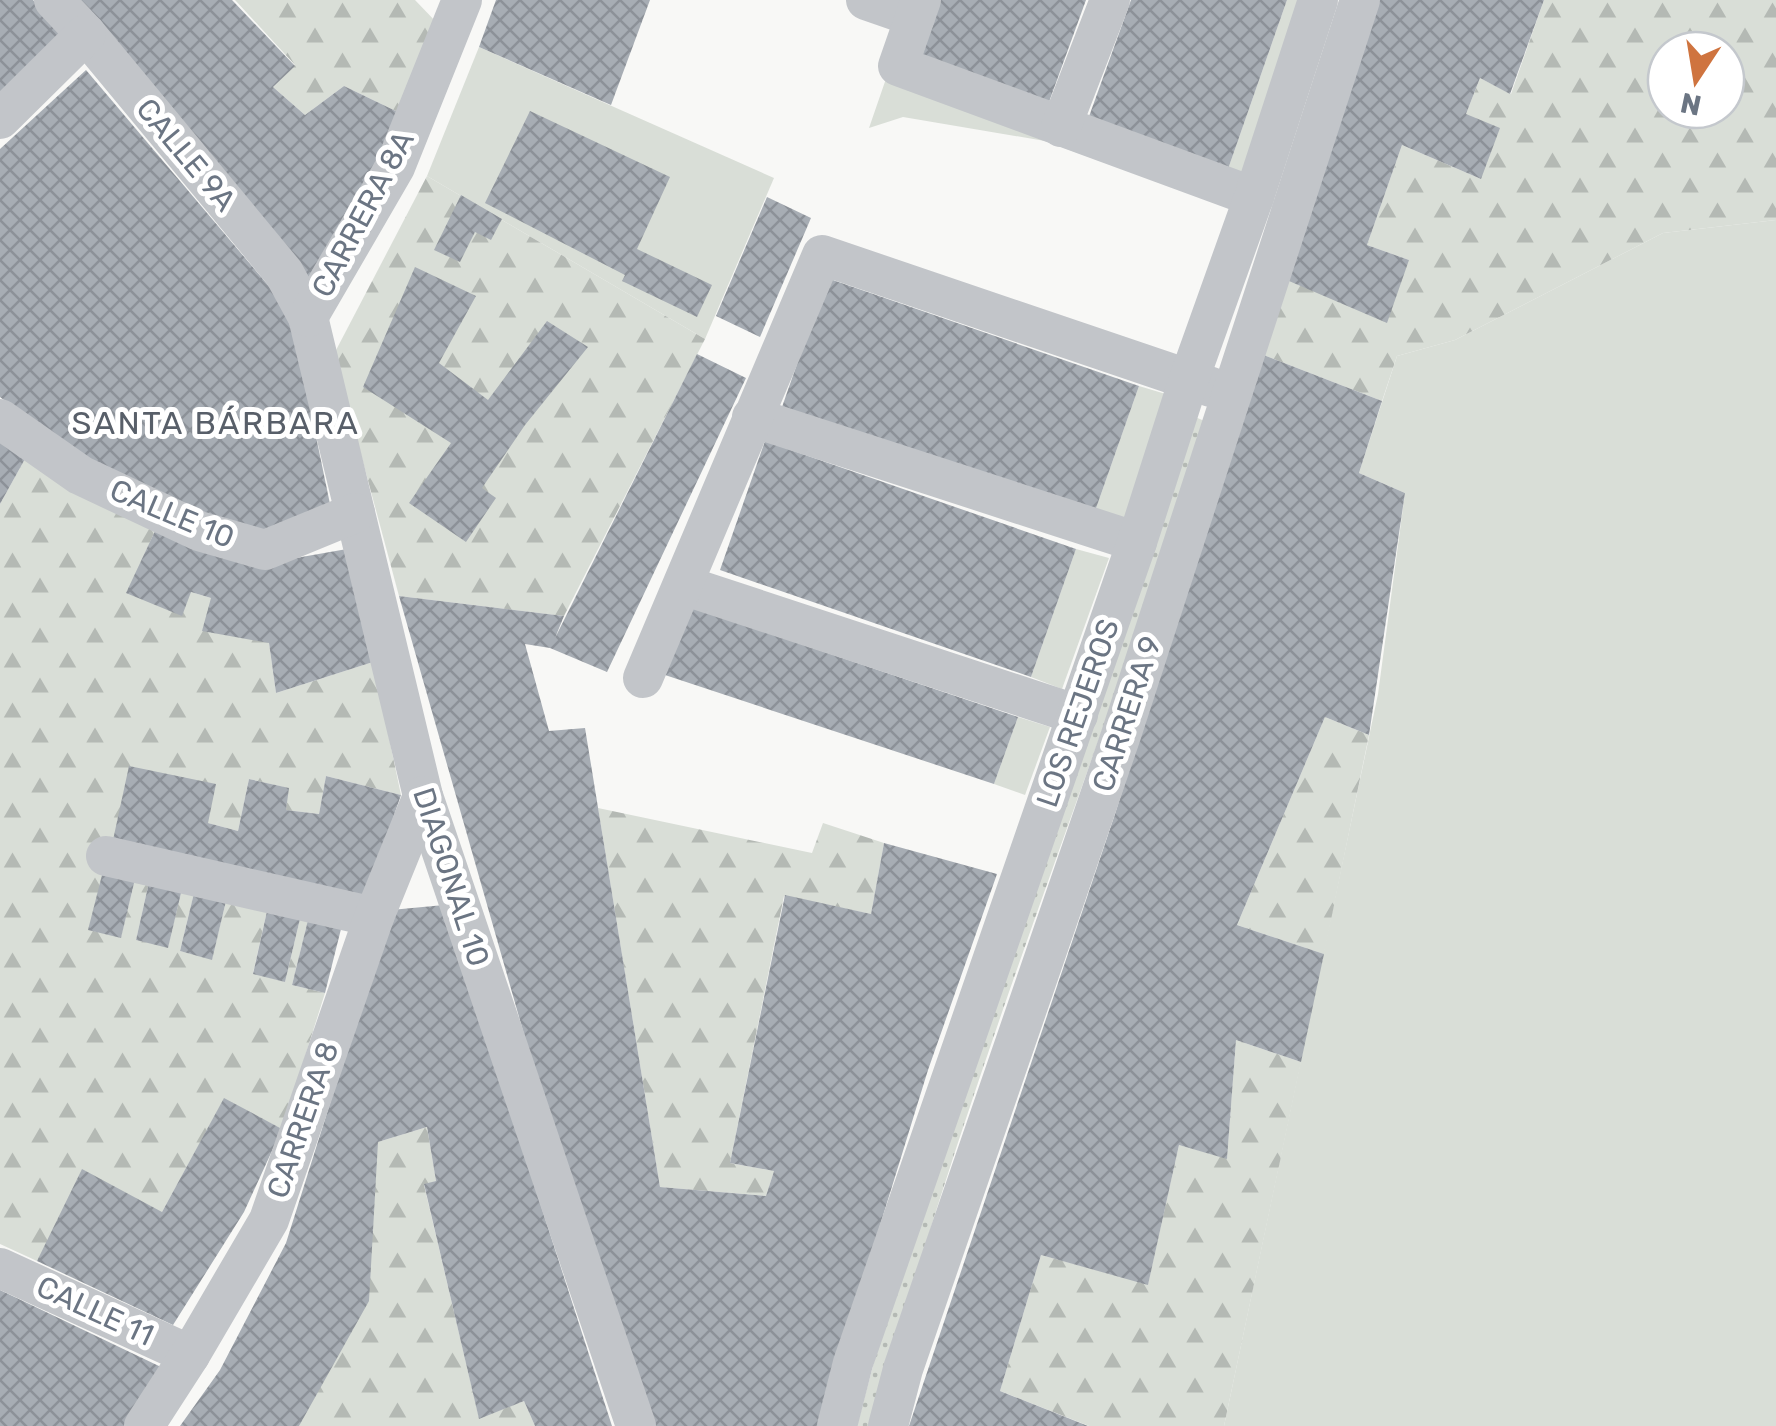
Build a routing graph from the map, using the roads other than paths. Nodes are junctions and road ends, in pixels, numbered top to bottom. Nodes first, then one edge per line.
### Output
1 (54, 0) edge
2 (462, 0) edge
3 (866, 0) edge
4 (1110, 0) edge
5 (1318, 0) edge
6 (1360, 0) edge
7 (918, 8) edge
8 (86, 34) junction
9 (0, 119) edge
10 (1061, 128) junction
11 (1254, 197) junction
12 (308, 317) junction
13 (1189, 379) junction
14 (1232, 394) junction
15 (752, 417) junction
16 (0, 419) edge
17 (356, 513) junction
18 (1138, 542) junction
19 (682, 585) junction
20 (643, 678) dead end
21 (1078, 716) junction
22 (423, 796) junction
23 (106, 856) dead end
24 (374, 917) junction
25 (0, 1268) edge
26 (190, 1355) junction
27 (144, 1426) edge
28 (636, 1426) edge
29 (837, 1426) edge
30 (888, 1426) edge

1 - 8 street, CALLE 9A
2 - 12 street, CARRERA 8A
3 - 7 street
4 - 10 street
5 - 11 street, LOS REJEROS
6 - 14 street, CARRERA 9
7 - 10 street
8 - 9 street
8 - 12 street, CALLE 9A
10 - 11 street
11 - 13 street, LOS REJEROS
12 - 17 street, DIAGONAL 10
13 - 14 street
13 - 15 street
13 - 18 street, LOS REJEROS
14 - 30 street, CARRERA 9
15 - 18 street
15 - 19 street
16 - 17 street, CALLE 10
17 - 22 street, DIAGONAL 10
18 - 21 street, LOS REJEROS
19 - 20 street
19 - 21 street
21 - 29 street, LOS REJEROS
22 - 24 street, CARRERA 8
22 - 28 street, DIAGONAL 10
23 - 24 street
24 - 26 street, CARRERA 8
25 - 26 street, CALLE 11
26 - 27 street, CARRERA 8

